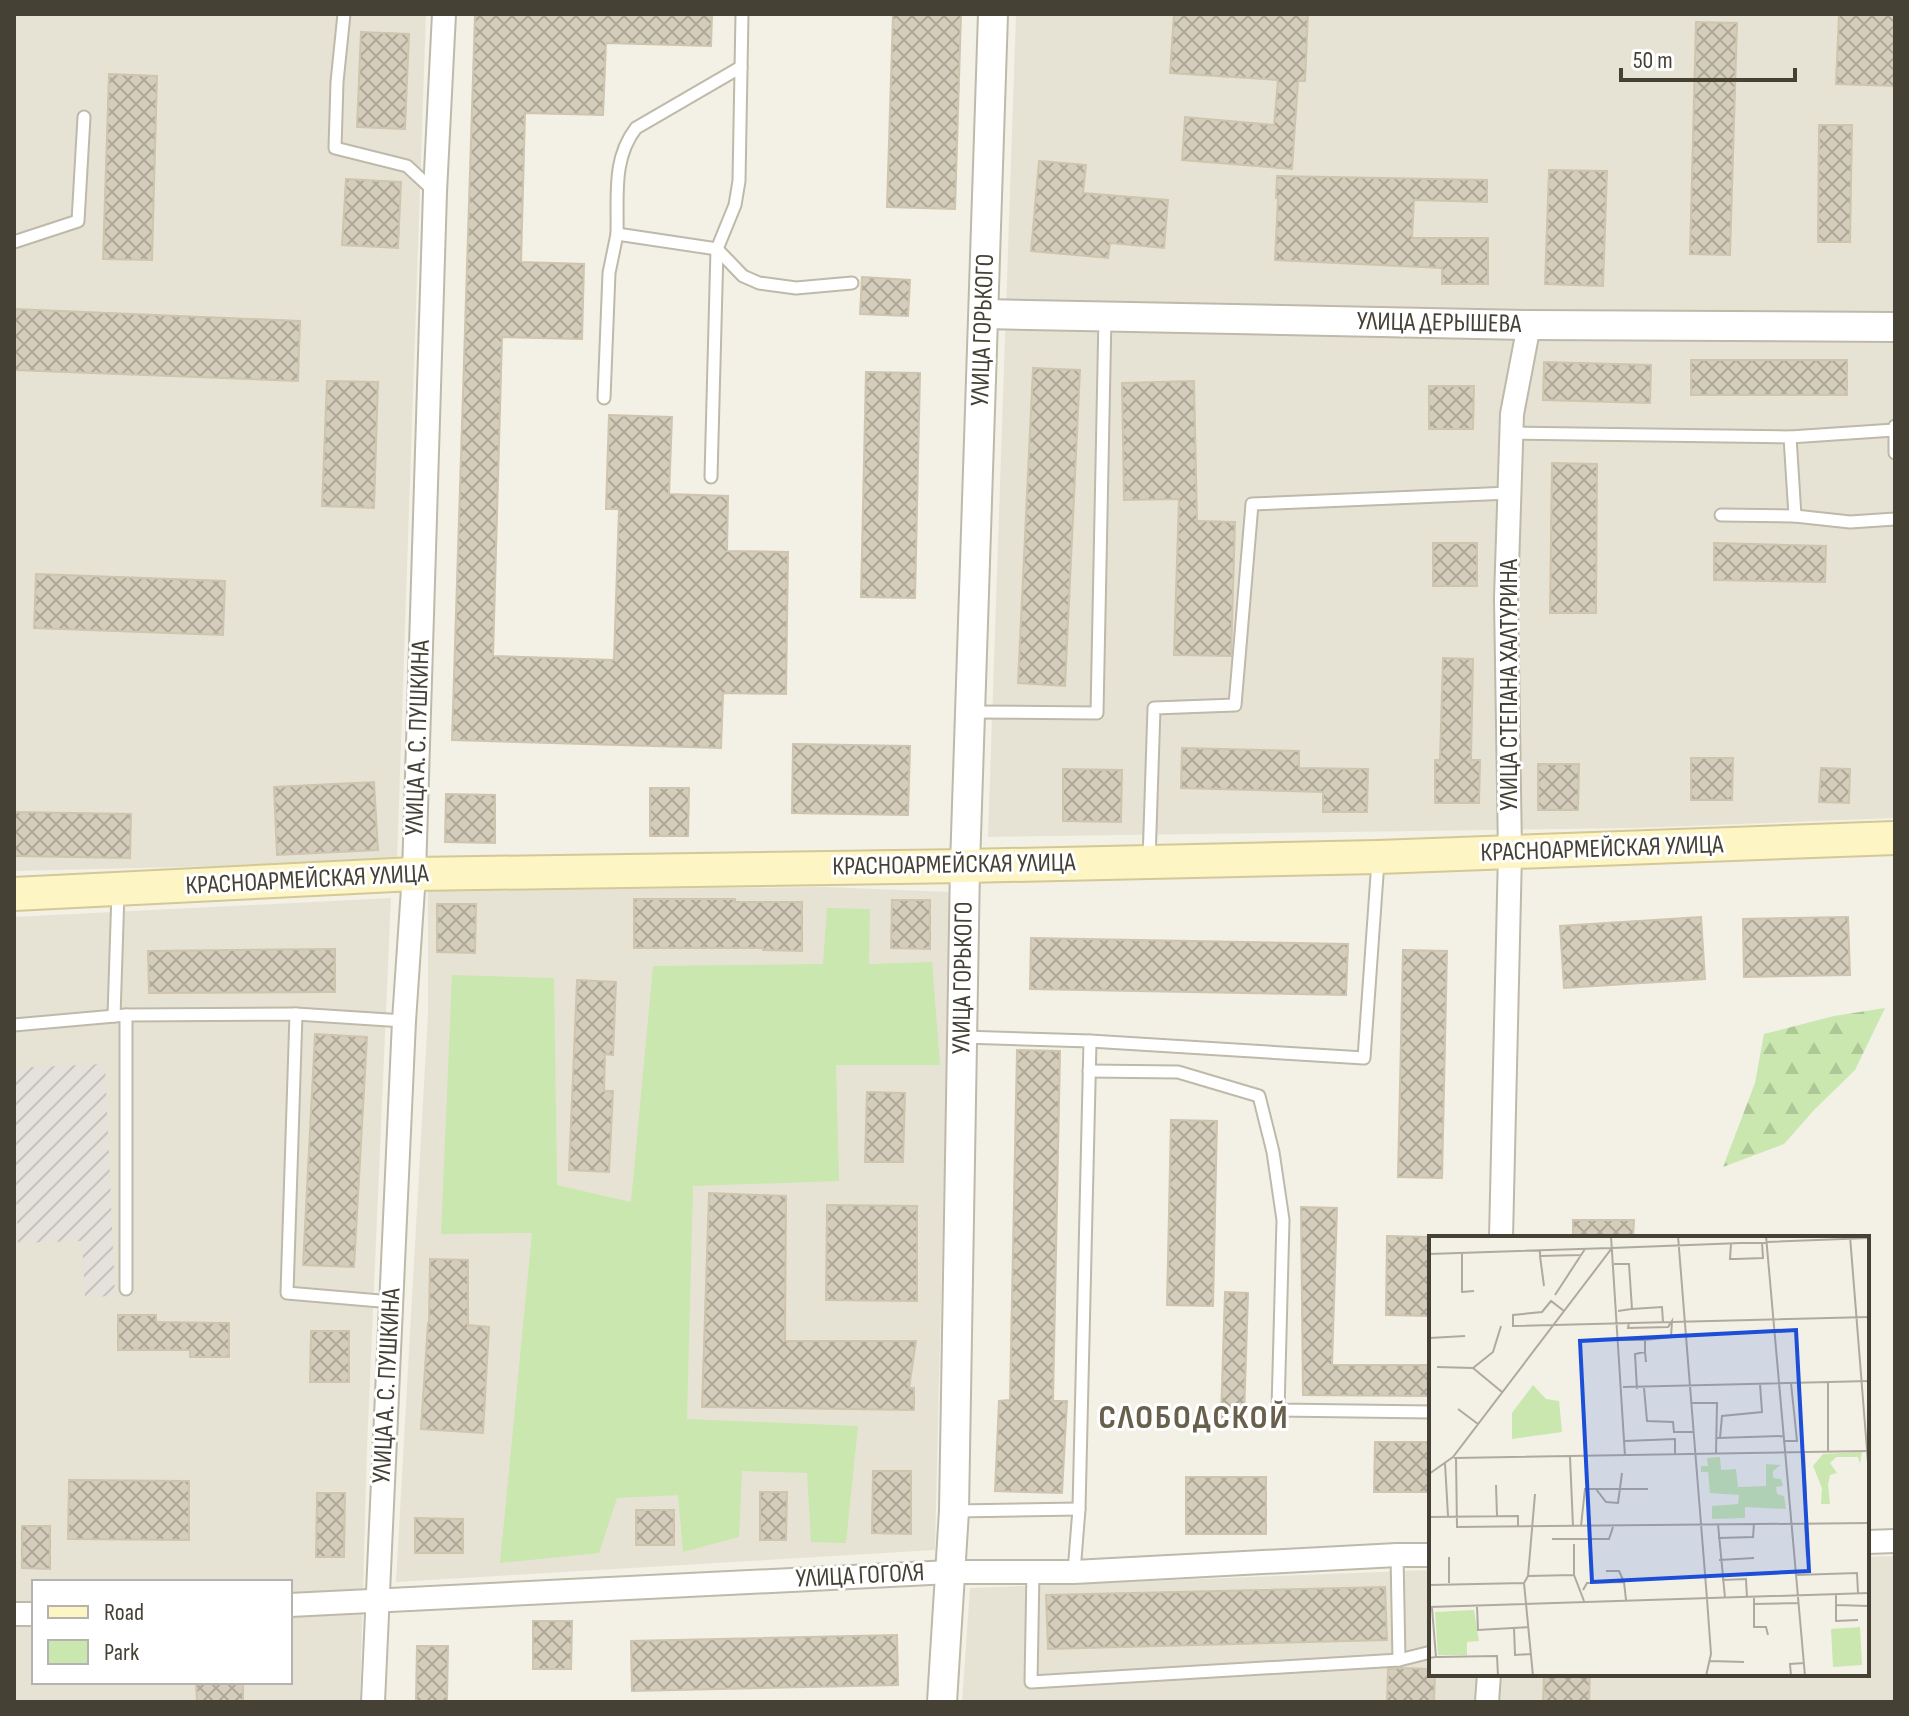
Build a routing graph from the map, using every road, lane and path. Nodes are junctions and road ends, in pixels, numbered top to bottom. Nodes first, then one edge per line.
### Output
1 (344, 14) edge
2 (444, 14) edge
3 (742, 14) edge
4 (993, 14) edge
5 (741, 67) junction
6 (84, 117) dead end
7 (435, 192) junction
8 (617, 234) junction
9 (14, 242) edge
10 (717, 249) junction
11 (852, 283) dead end
12 (984, 314) junction
13 (1105, 316) junction
14 (1529, 325) junction
15 (1895, 327) edge
16 (604, 398) dead end
17 (1895, 424) edge
18 (1894, 430) edge
19 (1512, 433) junction
20 (1790, 437) junction
21 (1895, 453) edge
22 (711, 477) dead end
23 (1511, 493) junction
24 (1721, 515) dead end
25 (1795, 516) junction
26 (1895, 519) edge
27 (970, 712) junction
28 (1895, 838) edge
29 (1510, 853) junction
30 (1378, 857) junction
31 (1149, 862) junction
32 (965, 866) junction
33 (414, 874) junction
34 (118, 889) junction
35 (14, 894) edge
36 (296, 1014) junction
37 (120, 1016) junction
38 (404, 1021) junction
39 (14, 1025) edge
40 (962, 1036) junction
41 (1090, 1041) junction
42 (1089, 1071) junction
43 (1501, 1236) edge
44 (126, 1289) dead end
45 (392, 1302) junction
46 (1429, 1412) edge
47 (1079, 1509) junction
48 (954, 1511) junction
49 (1895, 1541) edge
50 (1869, 1542) edge
51 (1397, 1555) junction
52 (1429, 1555) edge
53 (1033, 1571) junction
54 (950, 1572) junction
55 (1074, 1572) junction
56 (377, 1602) junction
57 (292, 1605) edge
58 (1429, 1652) edge
59 (1399, 1660) junction
60 (1489, 1676) edge
61 (373, 1702) edge
62 (942, 1702) edge
63 (1487, 1702) edge

1 - 7 lane
2 - 7 street, УЛИЦА А. С. ПУШКИНА
3 - 5 lane
4 - 12 street, УЛИЦА ГОРЬКОГО
5 - 8 lane
5 - 10 lane
6 - 9 lane
7 - 33 street, УЛИЦА А. С. ПУШКИНА
8 - 10 lane
8 - 16 lane
10 - 11 lane
10 - 22 lane
12 - 13 street, УЛИЦА ДЕРЫШЕВА
12 - 27 street, УЛИЦА ГОРЬКОГО
13 - 14 street, УЛИЦА ДЕРЫШЕВА
13 - 27 lane
14 - 15 street, УЛИЦА ДЕРЫШЕВА
14 - 19 street, УЛИЦА СТЕПАНА ХАЛТУРИНА
17 - 18 lane
18 - 20 lane
18 - 21 lane
19 - 20 lane
19 - 23 street, УЛИЦА СТЕПАНА ХАЛТУРИНА
20 - 25 lane
23 - 29 street, УЛИЦА СТЕПАНА ХАЛТУРИНА
23 - 31 lane
24 - 25 lane
25 - 26 lane
27 - 32 street, УЛИЦА ГОРЬКОГО
28 - 29 main road, КРАСНОАРМЕЙСКАЯ УЛИЦА
29 - 30 main road, КРАСНОАРМЕЙСКАЯ УЛИЦА
29 - 43 street, УЛИЦА СТЕПАНА ХАЛТУРИНА
30 - 31 main road, КРАСНОАРМЕЙСКАЯ УЛИЦА
30 - 41 lane
31 - 32 main road, КРАСНОАРМЕЙСКАЯ УЛИЦА
32 - 33 main road, КРАСНОАРМЕЙСКАЯ УЛИЦА
32 - 40 street, УЛИЦА ГОРЬКОГО
33 - 34 main road, КРАСНОАРМЕЙСКАЯ УЛИЦА
33 - 38 street, УЛИЦА А. С. ПУШКИНА
34 - 35 main road, КРАСНОАРМЕЙСКАЯ УЛИЦА
34 - 37 lane
36 - 37 lane
36 - 38 lane
36 - 45 lane
37 - 39 lane
37 - 44 lane
38 - 45 street, УЛИЦА А. С. ПУШКИНА
40 - 41 lane
40 - 48 street, УЛИЦА ГОРЬКОГО
41 - 42 lane
42 - 46 lane
42 - 47 lane
45 - 56 street, УЛИЦА А. С. ПУШКИНА
47 - 48 lane
47 - 55 lane
48 - 54 street, УЛИЦА ГОРЬКОГО
49 - 50 street
51 - 52 street, УЛИЦА ГОГОЛЯ
51 - 55 street, УЛИЦА ГОГОЛЯ
51 - 59 lane
53 - 54 street, УЛИЦА ГОГОЛЯ
53 - 55 street, УЛИЦА ГОГОЛЯ
53 - 59 lane
54 - 56 street, УЛИЦА ГОГОЛЯ
54 - 62 street, УЛИЦА ГОРЬКОГО
56 - 57 street, УЛИЦА ГОГОЛЯ
56 - 61 street, УЛИЦА А. С. ПУШКИНА
58 - 59 lane
60 - 63 street

